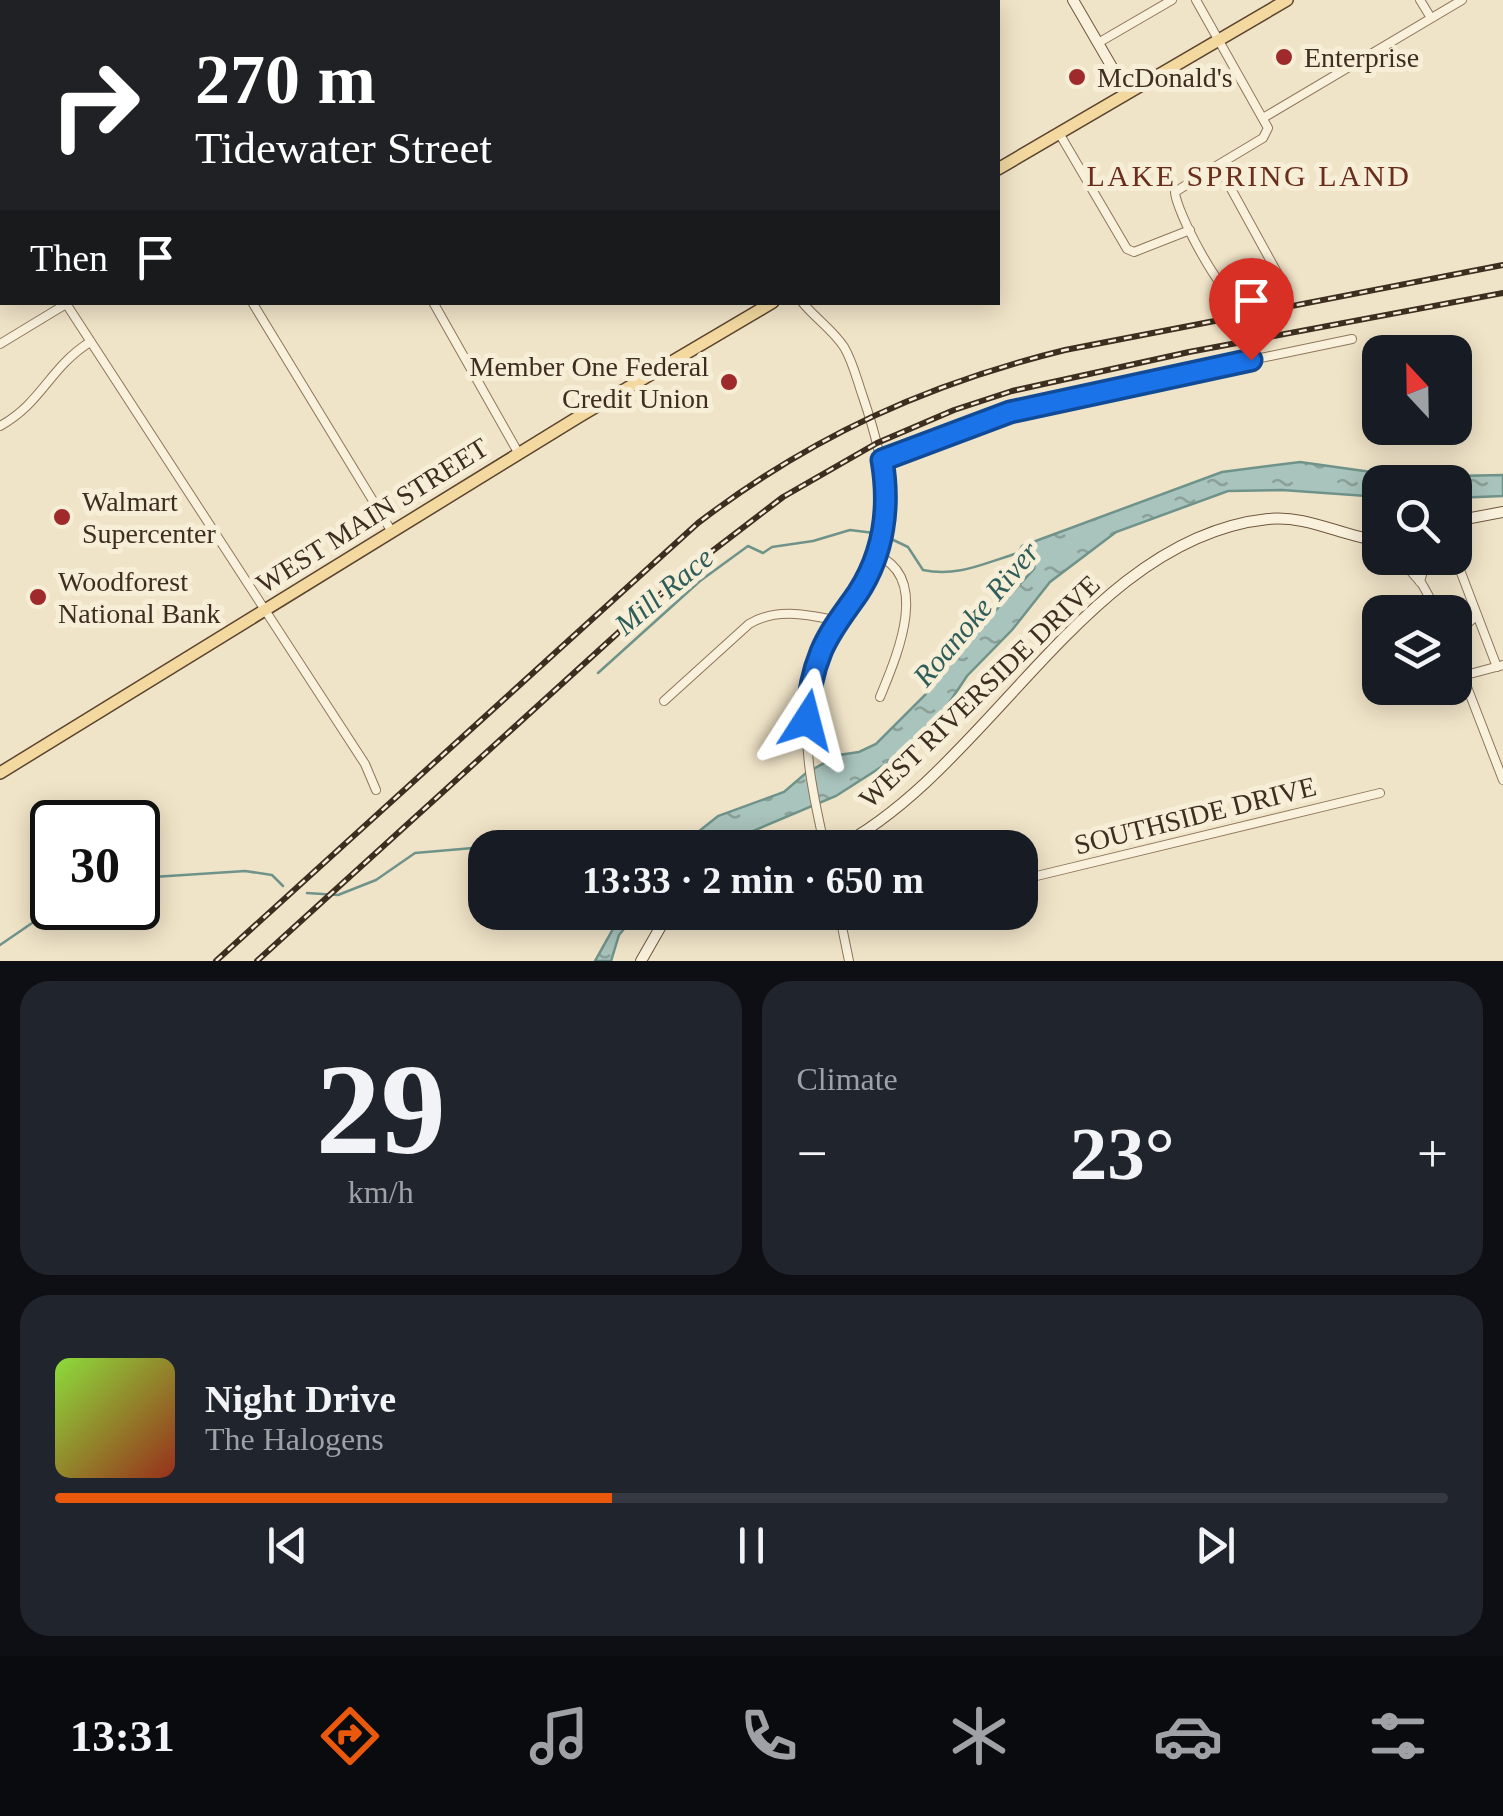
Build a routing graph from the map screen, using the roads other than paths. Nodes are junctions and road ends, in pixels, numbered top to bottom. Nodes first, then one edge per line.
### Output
1 (1073, 0) edge
2 (1172, 0) edge
3 (1196, 0) edge
4 (1287, 0) edge
5 (1420, 0) edge
6 (1462, 0) edge
7 (1430, 18) junction
8 (1219, 40) junction
9 (1098, 43) junction
10 (1126, 93) junction
11 (1263, 118) junction
12 (1059, 133) junction
13 (1218, 165) junction
14 (1000, 167) edge
15 (1190, 230) junction
16 (63, 305) edge
17 (66, 305) edge
18 (254, 305) edge
19 (435, 305) edge
20 (768, 305) edge
21 (805, 305) edge
22 (1352, 339) dead end
23 (90, 342) junction
24 (0, 344) edge
25 (0, 426) edge
26 (519, 454) junction
27 (882, 460) junction
28 (1503, 512) edge
29 (1472, 518) edge
30 (392, 532) junction
31 (1362, 536) edge
32 (876, 555) junction
33 (1414, 575) edge
34 (1422, 575) edge
35 (1462, 575) edge
36 (1420, 582) junction
37 (1428, 595) edge
38 (264, 611) junction
39 (1477, 615) junction
40 (1472, 620) edge
41 (839, 621) junction
42 (1500, 666) edge
43 (1472, 673) edge
44 (880, 697) dead end
45 (1472, 701) edge
46 (664, 702) dead end
47 (0, 773) edge
48 (1503, 780) edge
49 (376, 790) dead end
50 (1380, 793) dead end
51 (821, 830) edge
52 (865, 830) edge
53 (1038, 876) edge
54 (659, 930) edge
55 (842, 930) edge
56 (641, 961) edge
57 (849, 961) edge

1 - 9 street
2 - 9 street
3 - 8 street
4 - 8 main road
5 - 7 street
6 - 7 street
7 - 11 street
8 - 10 main road
8 - 11 street
9 - 10 street
10 - 12 main road
11 - 13 street
12 - 14 main road
12 - 15 street
13 - 15 street
13 - 15 street
16 - 24 street
17 - 23 street
18 - 30 street
19 - 26 street
20 - 26 main road, WEST MAIN STREET
21 - 27 street
22 - 27 street
23 - 25 street
23 - 38 street
26 - 30 main road, WEST MAIN STREET
27 - 32 street
28 - 29 street
30 - 38 main road, WEST MAIN STREET
31 - 52 street, WEST RIVERSIDE DRIVE
32 - 41 street
32 - 44 street
33 - 36 street
34 - 36 street
35 - 39 street
36 - 37 street
38 - 47 main road, WEST MAIN STREET
38 - 49 street
39 - 40 street
39 - 42 street
41 - 46 street
41 - 51 street
42 - 43 street
45 - 48 street
50 - 53 street, SOUTHSIDE DRIVE
54 - 56 street
55 - 57 street

